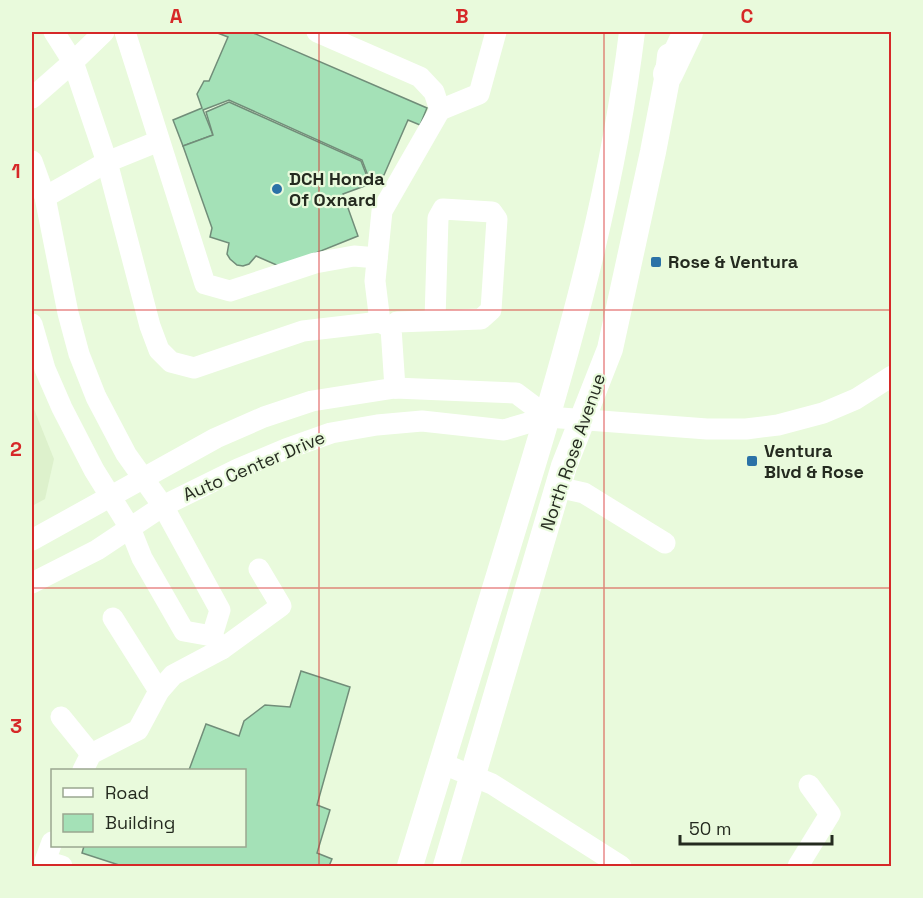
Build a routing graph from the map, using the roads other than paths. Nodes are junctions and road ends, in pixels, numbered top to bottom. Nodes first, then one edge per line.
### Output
1 (54, 32) edge
2 (104, 32) edge
3 (125, 32) edge
4 (318, 32) edge
5 (496, 32) edge
6 (632, 32) edge
7 (672, 32) edge
8 (688, 32) edge
9 (73, 62) junction
10 (668, 74) junction
11 (32, 98) edge
12 (440, 110) junction
13 (159, 141) junction
14 (32, 161) edge
15 (107, 162) junction
16 (45, 197) junction
17 (377, 258) junction
18 (435, 320) junction
19 (32, 324) edge
20 (386, 325) junction
21 (891, 376) edge
22 (394, 388) junction
23 (548, 417) junction
24 (581, 419) junction
25 (143, 478) junction
26 (557, 487) junction
27 (111, 497) junction
28 (163, 506) junction
29 (130, 528) junction
30 (32, 540) edge
31 (665, 543) dead end
32 (259, 569) dead end
33 (32, 583) edge
34 (113, 618) dead end
35 (217, 643) junction
36 (159, 691) junction
37 (61, 717) dead end
38 (87, 762) edge
39 (441, 763) junction
40 (473, 776) junction
41 (809, 785) dead end
42 (51, 845) edge
43 (62, 867) edge
44 (410, 867) edge
45 (446, 867) edge
46 (621, 867) edge
47 (798, 867) edge

1 - 9 street
2 - 9 street
3 - 13 street
4 - 12 street
5 - 12 street
6 - 23 main road, North Rose Avenue
7 - 10 main road, North Rose Avenue
8 - 10 highway
9 - 11 street
9 - 15 street
10 - 24 main road, North Rose Avenue
12 - 17 street
13 - 15 street
13 - 17 street
14 - 16 street
15 - 16 street
15 - 20 street
16 - 25 street
17 - 20 street
18 - 18 street
18 - 20 street
19 - 27 street
20 - 22 street
21 - 24 street
22 - 23 street, Auto Center Drive
22 - 25 street, Auto Center Drive
23 - 24 street
23 - 28 street, Auto Center Drive
23 - 39 main road, North Rose Avenue
24 - 26 main road, North Rose Avenue
25 - 27 street, Auto Center Drive
25 - 28 street
26 - 31 street
26 - 40 main road, North Rose Avenue
27 - 29 street
27 - 30 street, Auto Center Drive
28 - 29 street, Auto Center Drive
28 - 35 street
29 - 33 street, Auto Center Drive
29 - 35 street
32 - 35 street
34 - 36 street
35 - 36 street
36 - 38 street
37 - 38 street
39 - 40 street
39 - 44 main road, North Rose Avenue
40 - 45 main road, North Rose Avenue
40 - 46 street
41 - 47 street
42 - 43 street

